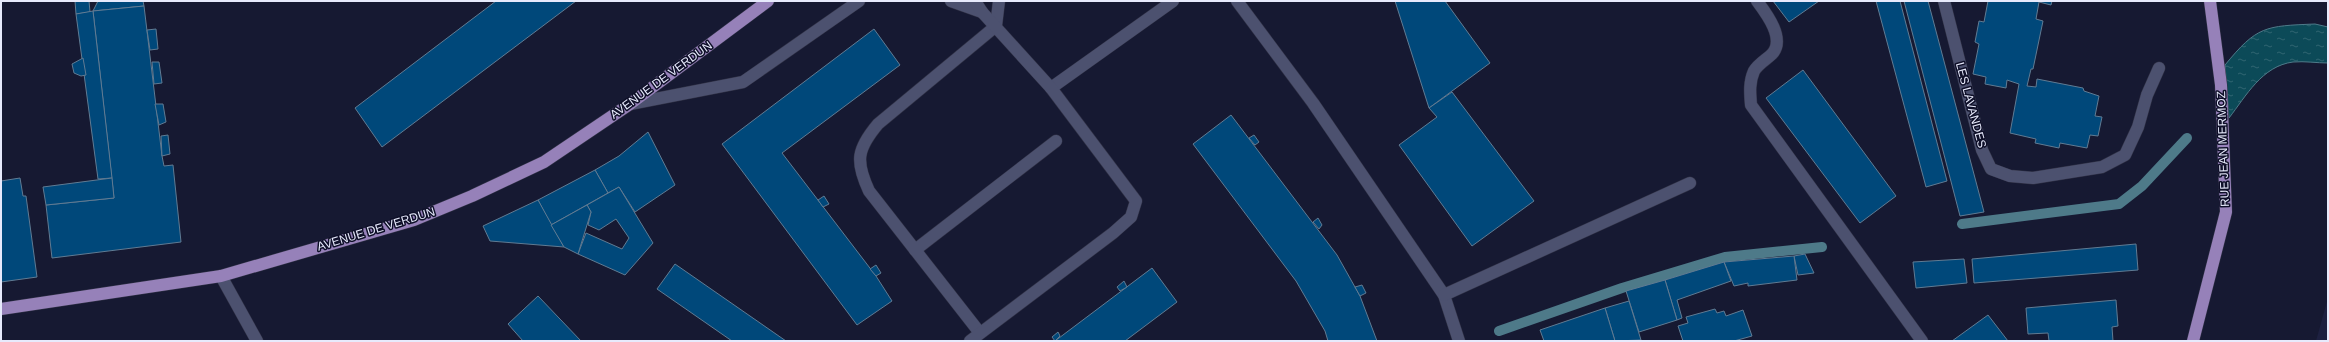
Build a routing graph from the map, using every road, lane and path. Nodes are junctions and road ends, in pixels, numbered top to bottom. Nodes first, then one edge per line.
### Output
1 (859, 1) edge
2 (951, 1) edge
3 (975, 1) edge
4 (999, 1) edge
5 (1173, 1) edge
6 (1237, 1) edge
7 (1757, 1) edge
8 (1944, 1) edge
9 (2210, 1) edge
10 (766, 2) edge
11 (982, 12) junction
12 (996, 26) junction
13 (2159, 68) dead end
14 (1051, 88) junction
15 (630, 104) junction
16 (1056, 141) dead end
17 (1690, 183) dead end
18 (915, 250) junction
19 (221, 276) junction
20 (1444, 295) junction
21 (1, 309) edge
22 (980, 333) junction
23 (257, 341) edge
24 (970, 341) edge
25 (1459, 341) edge
26 (1922, 341) edge
27 (2192, 341) edge

1 - 15 street
2 - 11 street
3 - 11 street
4 - 12 street
5 - 14 street
6 - 20 street
7 - 26 street
8 - 13 street, LES LAVANDES
9 - 27 main road, RUE JEAN MERMOZ
10 - 15 main road, AVENUE DE VERDUN
11 - 12 street
12 - 14 street
12 - 18 street
14 - 22 street
15 - 19 main road, AVENUE DE VERDUN
16 - 18 street
17 - 20 street
18 - 22 street
19 - 21 main road, AVENUE DE VERDUN
19 - 23 street
20 - 25 street
22 - 24 street

